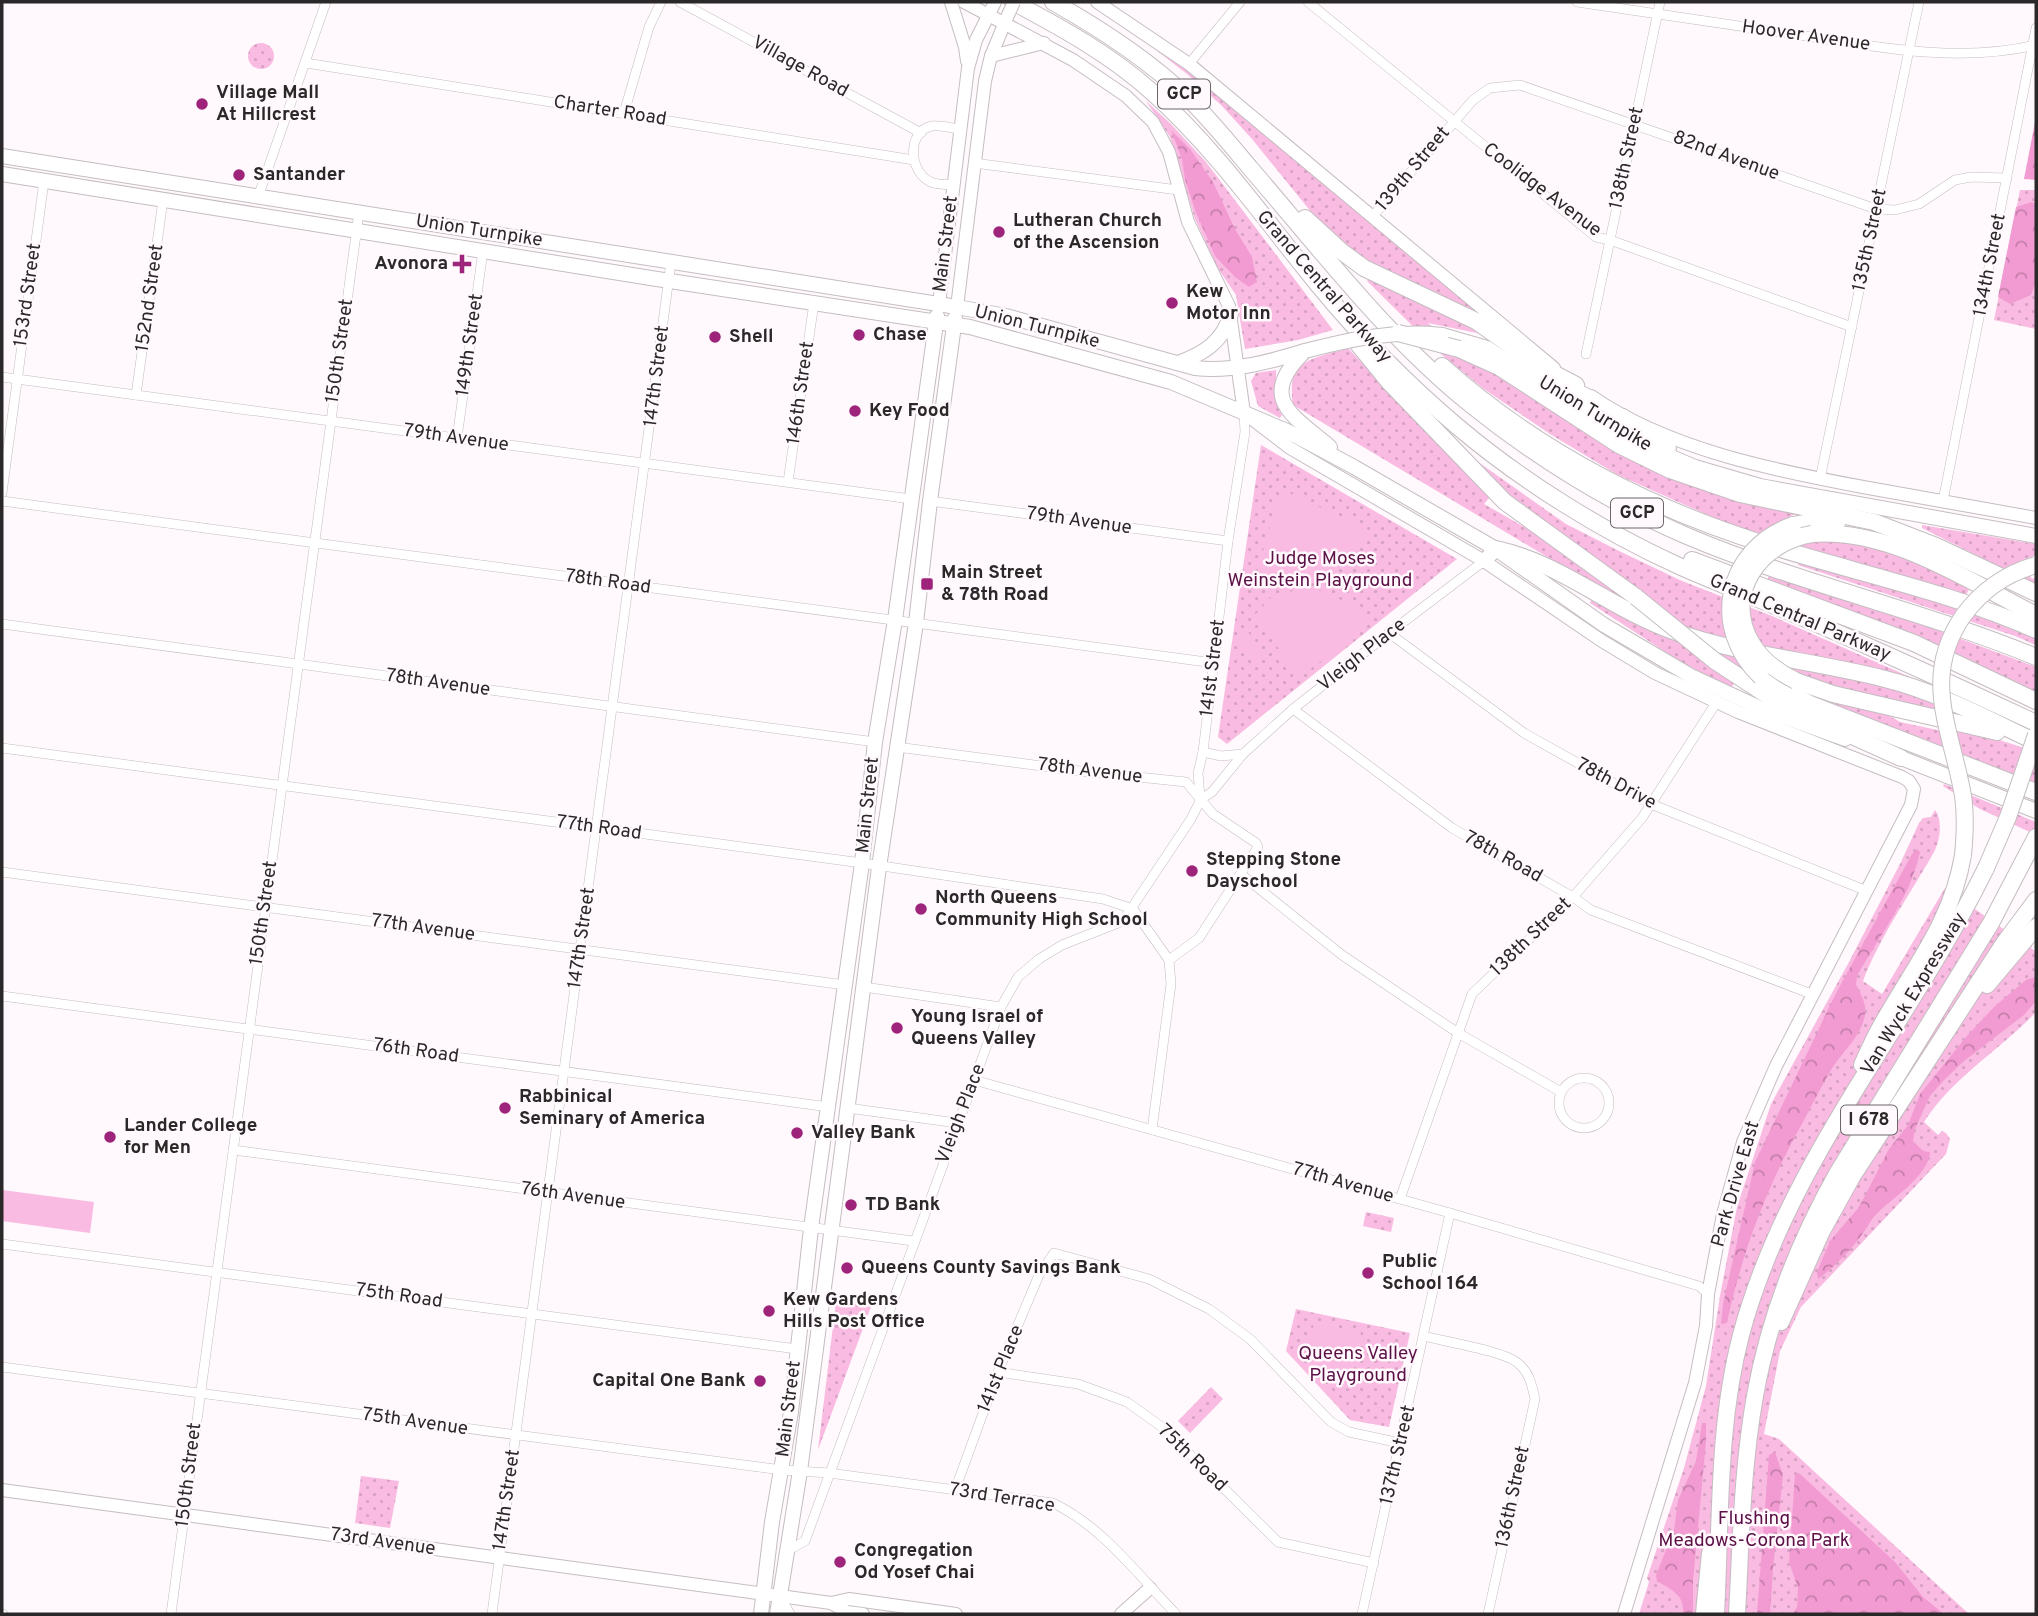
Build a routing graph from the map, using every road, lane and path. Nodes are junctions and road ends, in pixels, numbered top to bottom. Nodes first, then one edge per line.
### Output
1 (327, 2) edge
2 (661, 2) edge
3 (680, 2) edge
4 (951, 2) edge
5 (964, 2) edge
6 (1053, 2) edge
7 (1097, 2) edge
8 (1240, 2) edge
9 (1308, 2) edge
10 (1577, 2) edge
11 (1660, 2) edge
12 (1919, 2) edge
13 (992, 8) edge
14 (1010, 10) edge
15 (1657, 15) junction
16 (2036, 28) edge
17 (1044, 43) junction
18 (2035, 45) edge
19 (1909, 51) junction
20 (991, 56) junction
21 (306, 63) junction
22 (1189, 64) junction
23 (968, 68) junction
24 (624, 113) junction
25 (1453, 122) junction
26 (1634, 123) junction
27 (959, 129) junction
28 (921, 133) junction
29 (2, 156) edge
30 (914, 160) junction
31 (974, 163) junction
32 (1251, 169) junction
33 (2, 174) edge
34 (2007, 178) junction
35 (44, 181) junction
36 (953, 185) junction
37 (1178, 190) junction
38 (258, 197) junction
39 (163, 200) junction
40 (1876, 209) junction
41 (359, 212) junction
42 (1372, 217) junction
43 (356, 231) junction
44 (1610, 240) junction
45 (1315, 242) junction
46 (483, 251) junction
47 (671, 262) junction
48 (669, 281) junction
49 (1320, 287) junction
50 (814, 303) junction
51 (939, 304) junction
52 (957, 307) junction
53 (1231, 314) junction
54 (936, 323) junction
55 (954, 325) junction
56 (1852, 327) junction
57 (1398, 333) junction
58 (1487, 348) junction
59 (1305, 351) junction
60 (1586, 354) dead end
61 (1177, 363) junction
62 (1238, 367) junction
63 (1209, 369) junction
64 (2, 377) edge
65 (17, 379) junction
66 (1576, 385) junction
67 (1200, 394) junction
68 (136, 395) junction
69 (1597, 401) junction
70 (1244, 412) junction
71 (1623, 416) junction
72 (330, 421) junction
73 (457, 438) junction
74 (646, 463) junction
75 (1354, 467) junction
76 (1730, 478) junction
77 (1820, 479) junction
78 (788, 482) junction
79 (2, 493) edge
80 (911, 499) junction
81 (2, 500) edge
82 (930, 501) junction
83 (1943, 502) junction
84 (2036, 519) edge
85 (1608, 528) junction
86 (1902, 532) junction
87 (2036, 536) edge
88 (1228, 541) junction
89 (314, 543) junction
90 (1490, 555) junction
91 (2036, 565) edge
92 (630, 584) junction
93 (2036, 593) edge
94 (2036, 615) edge
95 (895, 620) junction
96 (916, 623) junction
97 (2, 624) edge
98 (2036, 630) edge
99 (1389, 633) junction
100 (2036, 657) edge
101 (1214, 663) junction
102 (298, 664) junction
103 (2036, 701) edge
104 (1716, 703) junction
105 (614, 706) junction
106 (1293, 709) junction
107 (2036, 723) edge
108 (2036, 735) edge
109 (875, 742) junction
110 (2036, 743) edge
111 (897, 747) junction
112 (2, 748) edge
113 (1203, 752) junction
114 (1243, 754) junction
115 (1901, 758) junction
116 (1909, 781) joint
117 (282, 786) junction
118 (2036, 792) edge
119 (1201, 799) junction
120 (1651, 804) junction
121 (2036, 811) edge
122 (597, 828) junction
123 (2036, 837) edge
124 (862, 863) junction
125 (879, 867) junction
126 (2, 872) edge
127 (1242, 874) junction
128 (1867, 891) junction
129 (1573, 897) junction
130 (2036, 900) edge
131 (265, 907) junction
132 (1133, 909) junction
133 (2035, 928) edge
134 (581, 949) junction
135 (1169, 960) junction
136 (845, 985) junction
137 (864, 987) junction
138 (1814, 995) junction
139 (2, 996) edge
140 (1001, 1007) junction
141 (248, 1029) junction
142 (1949, 1030) junction
143 (1458, 1033) junction
144 (565, 1071) junction
145 (974, 1080) junction
146 (1561, 1092) junction
147 (830, 1107) junction
148 (848, 1108) junction
149 (1839, 1115) junction
150 (957, 1123) junction
151 (1152, 1130) junction
152 (233, 1150) junction
153 (548, 1192) junction
154 (1400, 1199) junction
155 (1450, 1213) junction
156 (811, 1228) junction
157 (831, 1231) junction
158 (913, 1241) junction
159 (2, 1244) edge
160 (217, 1272) junction
161 (1708, 1294) junction
162 (532, 1314) junction
163 (1424, 1336) junction
164 (797, 1349) junction
165 (1763, 1359) junction
166 (2, 1367) edge
167 (998, 1372) junction
168 (200, 1393) junction
169 (516, 1436) junction
170 (1401, 1443) junction
171 (782, 1470) junction
172 (800, 1471) junction
173 (829, 1473) junction
174 (2, 1490) edge
175 (955, 1490) junction
176 (1719, 1506) junction
177 (184, 1515) junction
178 (787, 1551) junction
179 (499, 1558) junction
180 (1374, 1563) junction
181 (1150, 1588) junction
182 (764, 1594) junction
183 (780, 1596) junction
184 (831, 1603) junction
185 (171, 1614) edge
186 (492, 1614) edge
187 (761, 1614) edge
188 (777, 1614) edge
189 (790, 1614) edge
190 (863, 1614) edge
191 (956, 1614) edge
192 (1121, 1614) edge
193 (1176, 1614) edge
194 (1362, 1614) edge
195 (1488, 1614) edge
196 (1624, 1614) edge
197 (1704, 1614) edge
198 (1716, 1614) edge
199 (1737, 1614) edge

1 - 21 street
2 - 24 street
3 - 28 street, Village Road
4 - 23 street
5 - 13 street, Grand Central Parkway
6 - 32 highway, Grand Central Parkway / GCP
7 - 22 street
8 - 22 street
9 - 25 street, Coolidge Avenue
10 - 15 street, Hoover Avenue
11 - 15 street, 138th Street
12 - 19 street, 135th Street
13 - 14 street, Grand Central Parkway
13 - 23 street, Main Street
14 - 17 street, Grand Central Parkway
14 - 20 street, Main Street
14 - 49 highway, Grand Central Parkway / GCP
15 - 19 street, Hoover Avenue
15 - 26 street, 138th Street
16 - 18 street, 134th Street
17 - 20 street
17 - 37 street, Grand Central Parkway
18 - 19 street, Hoover Avenue
18 - 34 street, 134th Street
19 - 40 street, 135th Street
20 - 31 street, Main Street
21 - 24 street, Charter Road
21 - 38 street
22 - 42 street
23 - 27 street, Main Street
24 - 30 street, Charter Road
25 - 26 street, 82nd Avenue
25 - 42 street, 139th Street
25 - 44 street, Coolidge Avenue
26 - 40 street, 82nd Avenue
26 - 44 street, 138th Street
27 - 28 street
27 - 36 street, Main Street
28 - 30 street
29 - 38 main road, Union Turnpike
30 - 36 street
31 - 37 street
31 - 52 street, Main Street
32 - 45 highway, Grand Central Parkway / GCP
32 - 66 highway
33 - 35 main road, Union Turnpike
34 - 40 street, 82nd Avenue
34 - 83 street, 134th Street
35 - 39 main road, Union Turnpike
35 - 65 street, 153rd Street
36 - 51 street, Main Street
37 - 53 street, Grand Central Parkway
38 - 41 main road, Union Turnpike
39 - 43 main road, Union Turnpike
39 - 68 street, 152nd Street
40 - 56 street, 135th Street
41 - 43 street, 150th Street
41 - 47 main road, Union Turnpike
42 - 66 street
43 - 46 main road, Union Turnpike
43 - 72 street, 150th Street
44 - 56 street, Coolidge Avenue
44 - 60 street, 138th Street
45 - 98 highway
45 - 100 highway, Grand Central Parkway / GCP
46 - 48 main road, Union Turnpike
46 - 73 street, 149th Street
47 - 48 street, 147th Street
47 - 51 main road, Union Turnpike
48 - 50 main road, Union Turnpike
48 - 74 street, 147th Street
49 - 85 highway, Grand Central Parkway / GCP
49 - 115 highway, bridge
50 - 54 main road, Union Turnpike
50 - 78 street, 146th Street
51 - 52 main road, Union Turnpike
51 - 54 main road, Main Street
52 - 55 main road, Main Street
52 - 61 main road, Union Turnpike
53 - 61 main road
53 - 62 street, Grand Central Parkway
54 - 55 main road, Union Turnpike
54 - 80 main road, Main Street
55 - 67 main road, Union Turnpike
55 - 82 main road, Main Street
56 - 77 street, 135th Street
57 - 58 main road, Union Turnpike, bridge
57 - 59 main road, Union Turnpike, bridge
57 - 86 highway, bridge
58 - 69 main road
58 - 76 main road, Union Turnpike
59 - 62 main road, Union Turnpike
59 - 75 main road
61 - 63 main road, Union Turnpike
62 - 63 main road, Union Turnpike
62 - 70 street, Grand Central Parkway
63 - 67 main road
64 - 65 street, 79th Avenue
65 - 68 street, 79th Avenue
65 - 79 street, 153rd Street
66 - 69 street
67 - 70 main road, Union Turnpike
68 - 72 street, 79th Avenue
69 - 71 street, Union Turnpike
70 - 75 main road, Union Turnpike
70 - 88 street, 141st Street
70 - 90 street, Union Turnpike
71 - 76 main road
71 - 77 street, Union Turnpike
72 - 73 street, 79th Avenue
72 - 89 street, 150th Street
73 - 74 street, 79th Avenue
74 - 78 street, 79th Avenue
74 - 92 street, 147th Street
75 - 90 main road, Union Turnpike
76 - 87 main road, Union Turnpike
77 - 83 street, Union Turnpike
78 - 80 street, 79th Avenue
80 - 95 main road, Main Street
81 - 89 street, 78th Road
82 - 88 street, 79th Avenue
82 - 96 main road, Main Street
83 - 84 street, Union Turnpike
85 - 103 highway
85 - 107 highway, Grand Central Parkway / GCP
86 - 93 highway
86 - 118 highway, bridge
88 - 101 street, 141st Street
89 - 92 street, 78th Road
89 - 102 street, 150th Street
90 - 99 street, Vleigh Place
90 - 104 street, Union Turnpike
90 - 110 highway
90 - 115 main road, Union Turnpike
91 - 149 highway, bridge
92 - 95 street, 78th Road
92 - 105 street, 147th Street
94 - 110 highway, bridge
95 - 96 street, 78th Road
95 - 109 main road, Main Street
96 - 101 street, 78th Road
96 - 111 main road, Main Street
97 - 102 street, 78th Avenue
99 - 106 street, Vleigh Place
99 - 120 street, 78th Drive
101 - 113 street, 141st Street
102 - 105 street, 78th Avenue
102 - 117 street, 150th Street
104 - 116 street, Union Turnpike
104 - 120 street, 138th Street
105 - 109 street, 78th Avenue
105 - 122 street, 147th Street
106 - 114 street, Vleigh Place
106 - 129 street, 78th Road
108 - 149 highway, Van Wyck Expressway / I 678, bridge
109 - 124 main road, Main Street
111 - 119 street, 78th Avenue
111 - 125 main road, Main Street
112 - 117 street, 77th Road
113 - 114 street
113 - 119 street, 141st Street
114 - 119 street, Vleigh Place
115 - 121 main road, Union Turnpike
116 - 128 street, Park Drive East
117 - 122 street, 77th Road
117 - 131 street, 150th Street
119 - 127 street, 78th Avenue
119 - 132 street, Vleigh Place
120 - 128 street, 78th Drive
120 - 129 street, 138th Street
122 - 124 street, 77th Road
122 - 134 street, 147th Street
123 - 165 highway, Van Wyck Expressway / I 678
124 - 125 street, 77th Road
124 - 136 main road, Main Street
125 - 132 street, 77th Road
125 - 137 main road, Main Street
126 - 131 street, 77th Avenue
127 - 135 street
127 - 143 street
128 - 138 street, Park Drive East
129 - 138 street, 78th Road
129 - 143 street, 138th Street
130 - 142 highway
131 - 134 street, 77th Avenue
131 - 141 street, 150th Street
132 - 135 street
132 - 140 street, Vleigh Place
133 - 142 highway
134 - 136 street, 77th Avenue
134 - 144 street, 147th Street
135 - 151 street
136 - 147 main road, Main Street
137 - 140 street
137 - 148 main road, Main Street
138 - 161 street, Park Drive East
139 - 141 street, 76th Road
140 - 145 street, Vleigh Place
141 - 144 street, 76th Road
141 - 152 street, 150th Street
142 - 165 highway
143 - 146 street
143 - 154 street, 138th Street
144 - 147 street, 76th Road
144 - 153 street, 147th Street
145 - 150 street, Vleigh Place
145 - 151 street, 77th Avenue
146 - 146 street
147 - 156 main road, Main Street
148 - 150 street
148 - 157 main road, Main Street
149 - 176 highway, Van Wyck Expressway / I 678
150 - 158 street, Vleigh Place
151 - 154 street, 77th Avenue
152 - 153 street, 76th Avenue
152 - 160 street, 150th Street
153 - 156 street, 76th Avenue
153 - 162 street, 147th Street
154 - 155 street, 77th Avenue
155 - 161 street, 77th Avenue
155 - 163 street, 137th Street
156 - 157 street, 76th Avenue
156 - 164 main road, Main Street
157 - 158 street, 76th Avenue
157 - 172 main road, Main Street
158 - 173 street, Vleigh Place
159 - 160 street, 75th Road
160 - 162 street, 75th Road
160 - 168 street, 150th Street
161 - 196 street, Park Drive East
162 - 164 street, 75th Road
162 - 169 street, 147th Street
163 - 170 street, 137th Street
163 - 195 street, 136th Street
164 - 171 main road, Main Street
165 - 199 highway, Van Wyck Expressway / I 678
166 - 168 street, 75th Avenue
167 - 170 street, 141st Place
167 - 175 street, 141st Place
167 - 180 street, 75th Road
168 - 169 street, 75th Avenue
168 - 177 street, 150th Street
169 - 171 street, 75th Avenue
169 - 179 street, 147th Street
170 - 180 street, 137th Street
171 - 172 street, 75th Avenue
171 - 182 main road, Main Street
172 - 173 street, 75th Avenue
172 - 178 main road, Main Street
173 - 175 street, 73rd Terrace
173 - 178 street, Vleigh Place
174 - 177 street, 73rd Avenue
175 - 181 street, 73rd Terrace
176 - 197 highway
176 - 198 highway, Van Wyck Expressway / I 678
177 - 179 street, 73rd Avenue
177 - 185 street, 150th Street
178 - 183 main road, Main Street
179 - 182 street, 73rd Avenue
179 - 186 street, 147th Street
180 - 194 street, 137th Street
181 - 192 street
181 - 193 street, 73rd Terrace
182 - 183 street, 73rd Avenue
182 - 187 main road, Main Street
183 - 184 street
183 - 188 main road, Main Street
183 - 189 street
184 - 190 street
184 - 191 street

